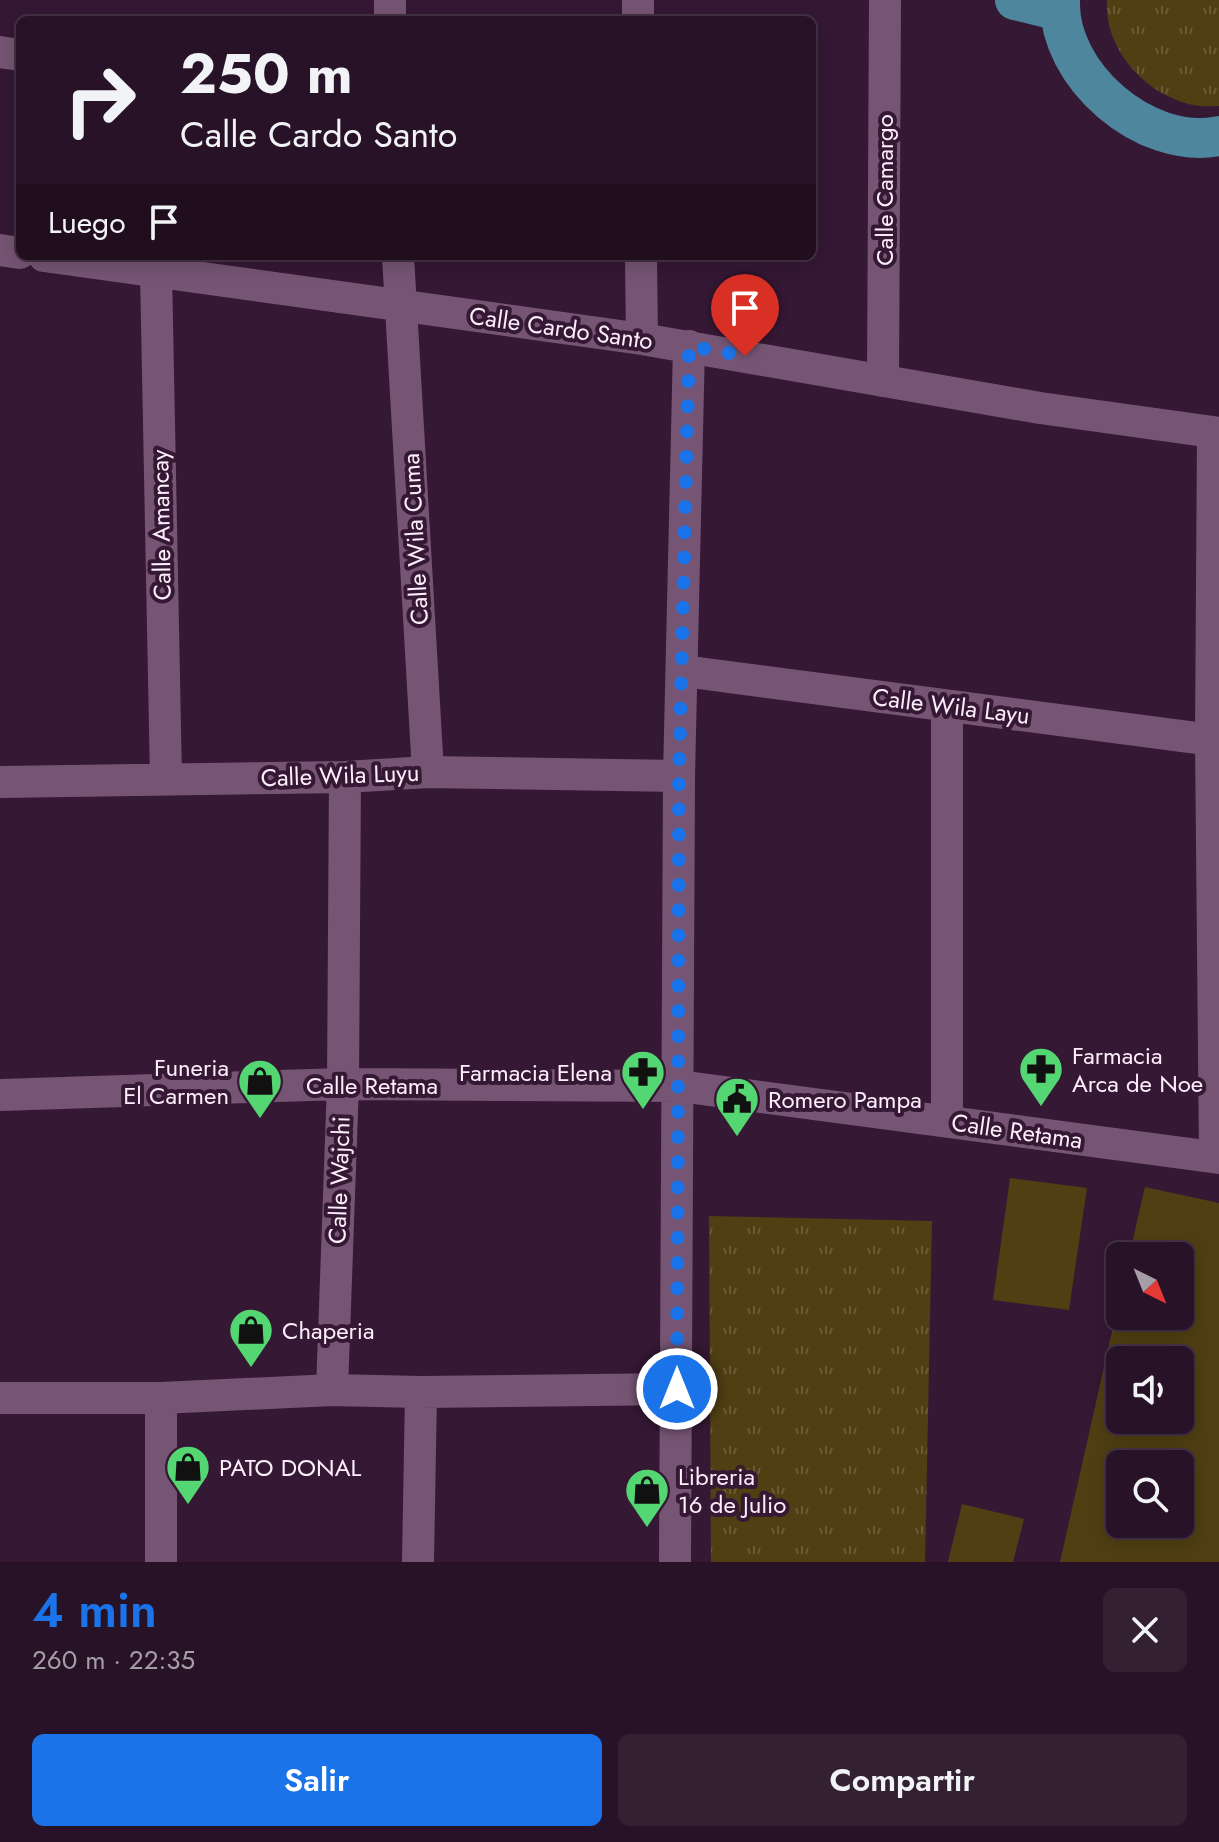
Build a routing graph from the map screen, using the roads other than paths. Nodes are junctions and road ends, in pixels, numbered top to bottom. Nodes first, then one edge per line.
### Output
1 (885, 0) edge
2 (1015, 0) edge
3 (1060, 5) edge
4 (1219, 136) edge
5 (72, 260) edge
6 (398, 260) edge
7 (641, 260) edge
8 (156, 272) junction
9 (402, 305) junction
10 (642, 339) junction
11 (689, 346) junction
12 (883, 381) junction
13 (1216, 433) edge
14 (683, 671) junction
15 (947, 706) junction
16 (1215, 740) edge
17 (428, 772) junction
18 (679, 776) junction
19 (345, 777) junction
20 (166, 778) junction
21 (0, 782) edge
22 (343, 1084) junction
23 (679, 1086) junction
24 (0, 1095) edge
25 (947, 1121) junction
26 (1217, 1157) edge
27 (677, 1389) junction
28 (332, 1390) junction
29 (421, 1392) junction
30 (0, 1398) edge
31 (161, 1398) junction
32 (161, 1562) edge
33 (418, 1562) edge
34 (675, 1562) edge

1 - 12 street, Calle Camargo
2 - 3 main road
3 - 4 main road
5 - 8 street, Calle Cardo Santo
6 - 9 street, Calle Wila Cuma
7 - 10 street
8 - 9 street, Calle Cardo Santo
8 - 20 street, Calle Amancay
9 - 10 street, Calle Cardo Santo
9 - 17 street, Calle Wila Cuma
10 - 11 street, Calle Cardo Santo
11 - 12 street, Calle Cardo Santo
11 - 14 street
12 - 13 street, Calle Cardo Santo
13 - 16 street
14 - 15 street, Calle Wila Layu
14 - 18 street
15 - 16 street, Calle Wila Layu
15 - 25 street
16 - 26 street
17 - 18 street, Calle Wila Luyu
17 - 19 street, Calle Wila Luyu
18 - 23 street
19 - 20 street, Calle Wila Luyu
19 - 22 street, Calle Wajchi
20 - 21 street, Calle Wila Luyu
22 - 23 street, Calle Retama
22 - 24 street, Calle Retama
22 - 28 street, Calle Wajchi
23 - 25 street, Calle Retama
23 - 27 street
25 - 26 street, Calle Retama
27 - 29 street
27 - 34 street
28 - 29 street
28 - 31 street
29 - 33 street
30 - 31 street
31 - 32 street

